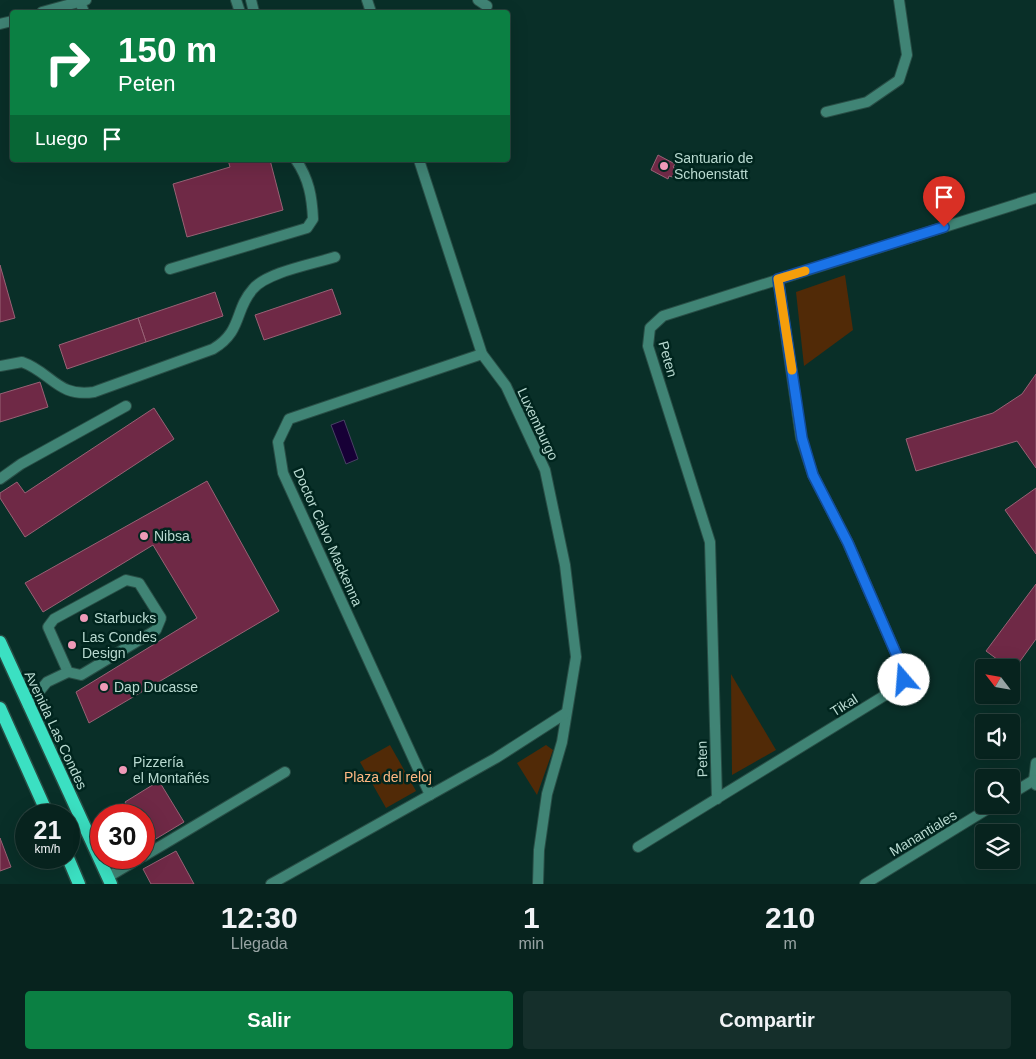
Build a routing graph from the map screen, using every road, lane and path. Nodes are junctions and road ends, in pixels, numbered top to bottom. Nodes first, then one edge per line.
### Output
1 (899, 0) edge
2 (83, 1) edge
3 (63, 3) edge
4 (47, 10) edge
5 (826, 112) dead end
6 (297, 162) edge
7 (420, 162) edge
8 (1036, 198) edge
9 (335, 257) dead end
10 (170, 269) dead end
11 (778, 279) junction
12 (482, 354) junction
13 (0, 366) edge
14 (126, 406) dead end
15 (0, 480) edge
16 (0, 642) edge
17 (68, 672) junction
18 (28, 705) junction
19 (0, 708) edge
20 (566, 714) junction
21 (1036, 763) edge
22 (285, 772) dead end
23 (1035, 782) edge
24 (1020, 790) edge
25 (430, 795) junction
26 (717, 799) junction
27 (43, 804) edge
28 (979, 814) edge
29 (638, 847) dead end
30 (155, 849) edge
31 (73, 869) edge
32 (124, 869) edge
33 (109, 880) edge
34 (80, 884) edge
35 (271, 884) edge
36 (538, 884) edge
37 (865, 884) edge

1 - 5 street
2 - 3 street
3 - 4 street
6 - 10 street
7 - 12 street, Luxemburgo
8 - 11 street, Peten
9 - 13 street
11 - 26 street, Peten
11 - 26 street, Tikal
12 - 20 street, Luxemburgo
12 - 25 street, Doctor Calvo Mackenna
14 - 15 street
16 - 18 main road, Avenida Las Condes
17 - 17 street
17 - 18 street
18 - 33 main road, Avenida Las Condes
19 - 27 main road
20 - 25 street
20 - 36 street, Luxemburgo
21 - 23 street
22 - 30 street
23 - 24 street
25 - 35 street
26 - 29 street, Tikal
28 - 37 street, Manantiales
31 - 34 main road
32 - 33 street

